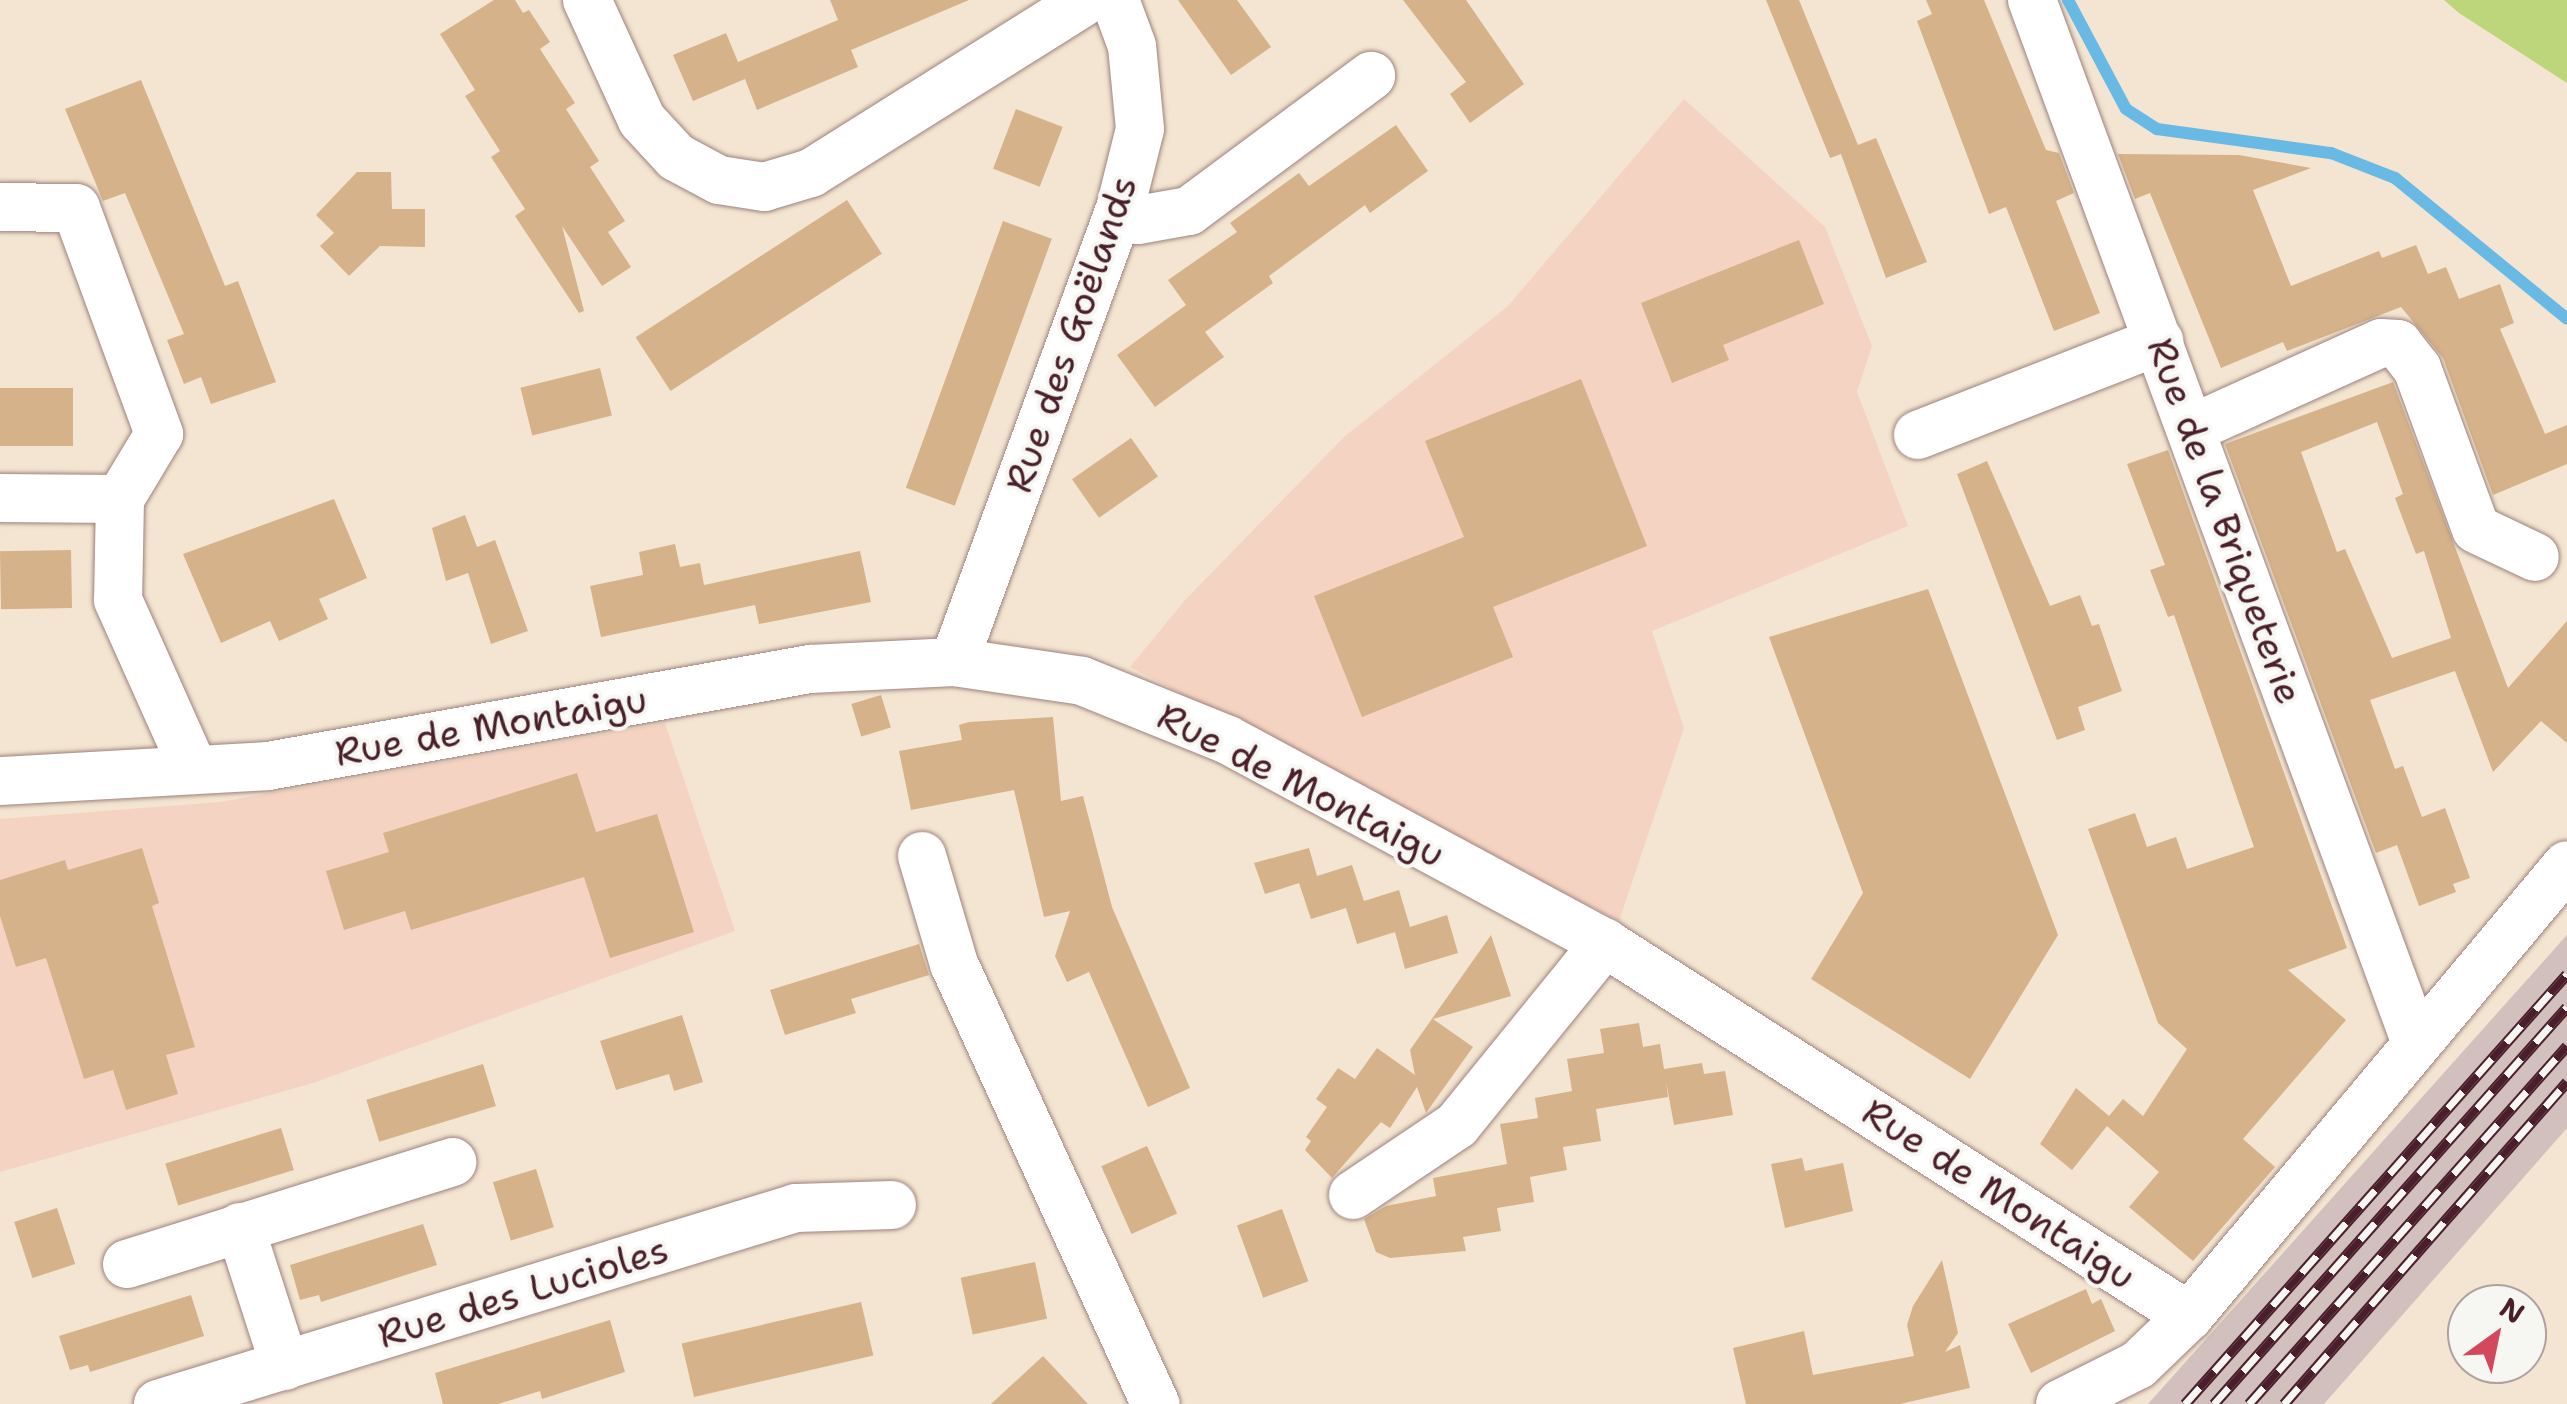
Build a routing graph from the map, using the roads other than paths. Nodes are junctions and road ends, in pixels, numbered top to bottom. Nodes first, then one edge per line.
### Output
1 (587, 0) edge
2 (1086, 0) edge
3 (1115, 0) edge
4 (2032, 0) edge
5 (1371, 76) dead end
6 (0, 208) edge
7 (1120, 209) junction
8 (2159, 340) junction
9 (2192, 428) junction
10 (1918, 435) dead end
11 (0, 498) edge
12 (120, 500) junction
13 (2535, 557) dead end
14 (954, 662) junction
15 (194, 770) junction
16 (0, 782) edge
17 (922, 856) dead end
18 (2567, 865) edge
19 (1605, 943) junction
20 (2416, 1044) junction
21 (452, 1162) dead end
22 (1353, 1195) dead end
23 (892, 1206) dead end
24 (240, 1227) junction
25 (127, 1264) dead end
26 (2189, 1316) junction
27 (285, 1366) junction
28 (215, 1396) edge
29 (158, 1404) edge
30 (1155, 1404) edge
31 (2060, 1404) edge

1 - 2 street
3 - 7 street, Rue des Goëlands
4 - 8 street, Rue de la Briqueterie
5 - 7 street
6 - 12 street
7 - 14 street, Rue des Goëlands
8 - 9 street, Rue de la Briqueterie
8 - 10 street
9 - 13 street
9 - 20 street, Rue de la Briqueterie
11 - 12 street
12 - 15 street
14 - 15 street, Rue de Montaigu
14 - 19 street, Rue de Montaigu
15 - 16 street, Rue de Montaigu
17 - 30 street
18 - 20 street
19 - 22 street
19 - 26 street, Rue de Montaigu
20 - 26 street
21 - 24 street
23 - 27 street, Rue des Lucioles
24 - 25 street
24 - 27 street
26 - 31 street
27 - 28 street, Rue des Lucioles
28 - 29 street, Rue des Lucioles

